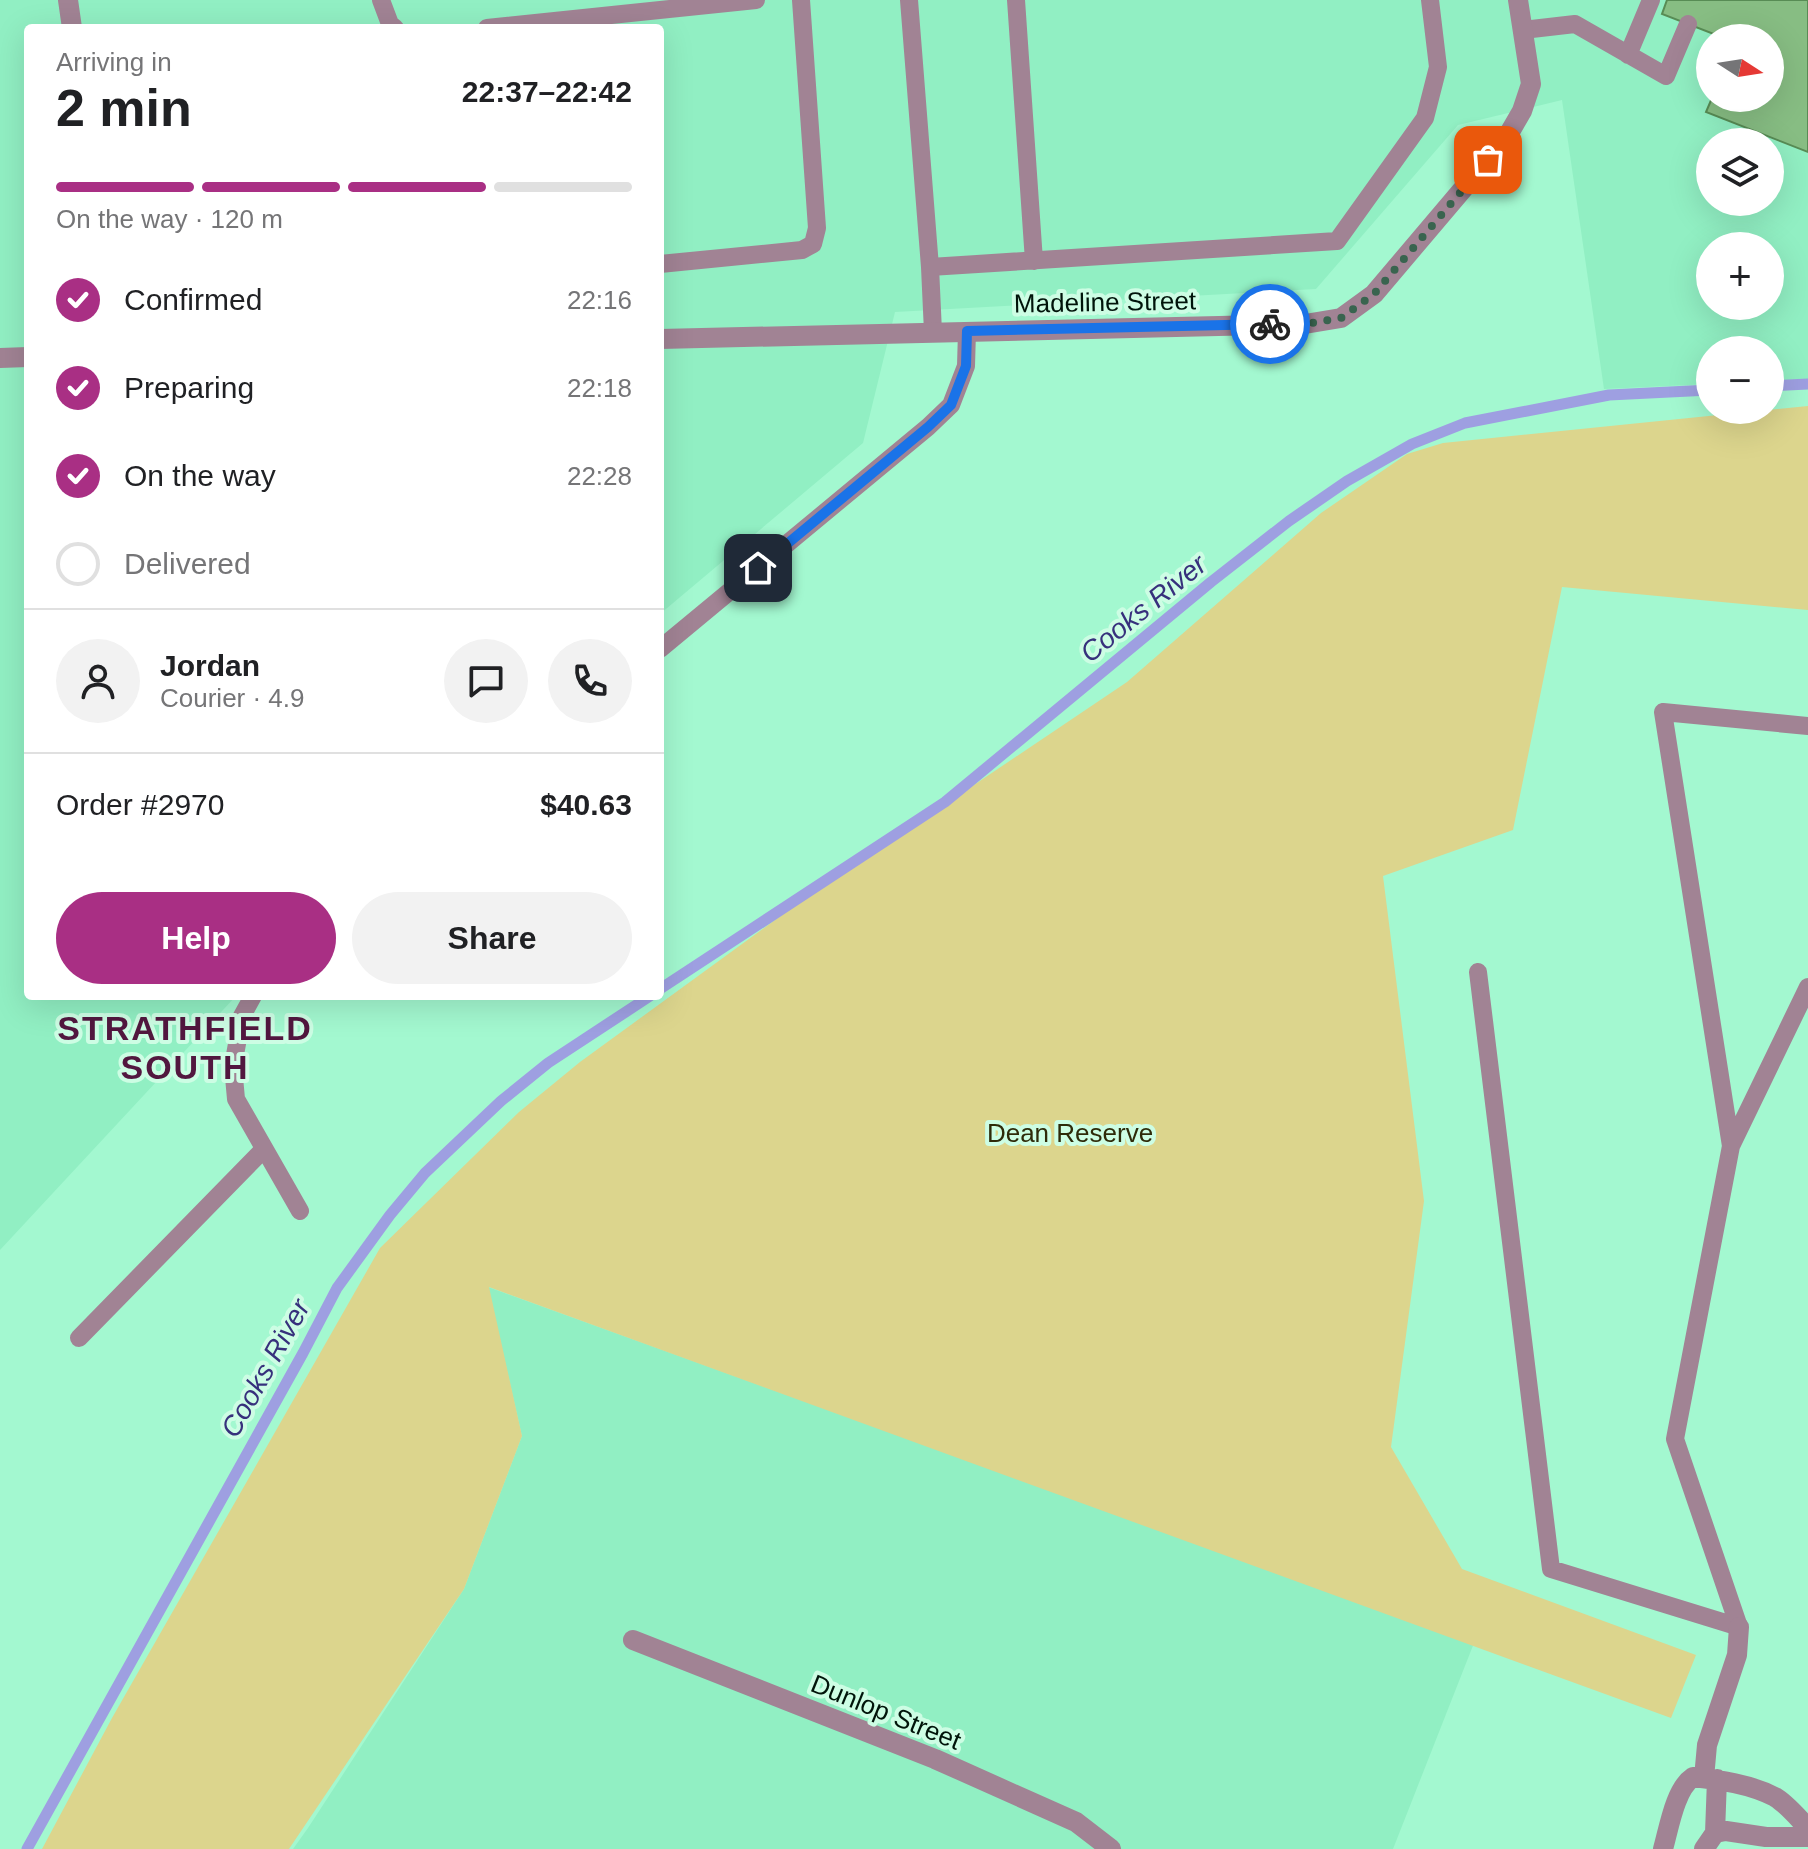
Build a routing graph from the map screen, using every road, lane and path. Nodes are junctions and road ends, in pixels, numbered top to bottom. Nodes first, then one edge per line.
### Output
1 (68, 0) edge
2 (381, 0) edge
3 (756, 0) edge
4 (801, 0) edge
5 (909, 0) edge
6 (1016, 0) edge
7 (1430, 0) edge
8 (1518, 0) edge
9 (1651, 0) edge
10 (71, 24) edge
11 (390, 24) edge
12 (525, 24) edge
13 (1688, 24) dead end
14 (1523, 30) junction
15 (1628, 55) junction
16 (1034, 261) junction
17 (664, 264) edge
18 (930, 267) junction
19 (967, 331) junction
20 (933, 332) junction
21 (664, 339) edge
22 (24, 357) edge
23 (0, 358) edge
24 (664, 646) edge
25 (1808, 726) edge
26 (1478, 972) dead end
27 (1808, 987) edge
28 (251, 1000) edge
29 (1731, 1146) junction
30 (264, 1149) junction
31 (300, 1211) dead end
32 (79, 1338) dead end
33 (1739, 1627) junction
34 (633, 1640) dead end
35 (1705, 1778) junction
36 (1808, 1828) edge
37 (1808, 1837) edge
38 (1709, 1841) edge
39 (1111, 1849) edge
40 (1663, 1849) edge

1 - 10 street
2 - 11 lane
3 - 12 lane
4 - 17 lane
5 - 18 lane
6 - 16 lane
7 - 16 lane
8 - 14 street
9 - 15 lane
13 - 15 lane
14 - 15 lane
14 - 19 street, Madeline Street
16 - 18 lane
18 - 20 lane
19 - 20 street, Madeline Street
19 - 24 lane
20 - 21 street, Madeline Street
22 - 23 street
25 - 29 lane
26 - 33 lane
27 - 29 lane
28 - 30 lane
29 - 33 lane
30 - 31 lane
30 - 32 lane
33 - 35 street
34 - 39 street, Dunlop Street
35 - 36 street
35 - 38 street
35 - 40 street
37 - 38 street

